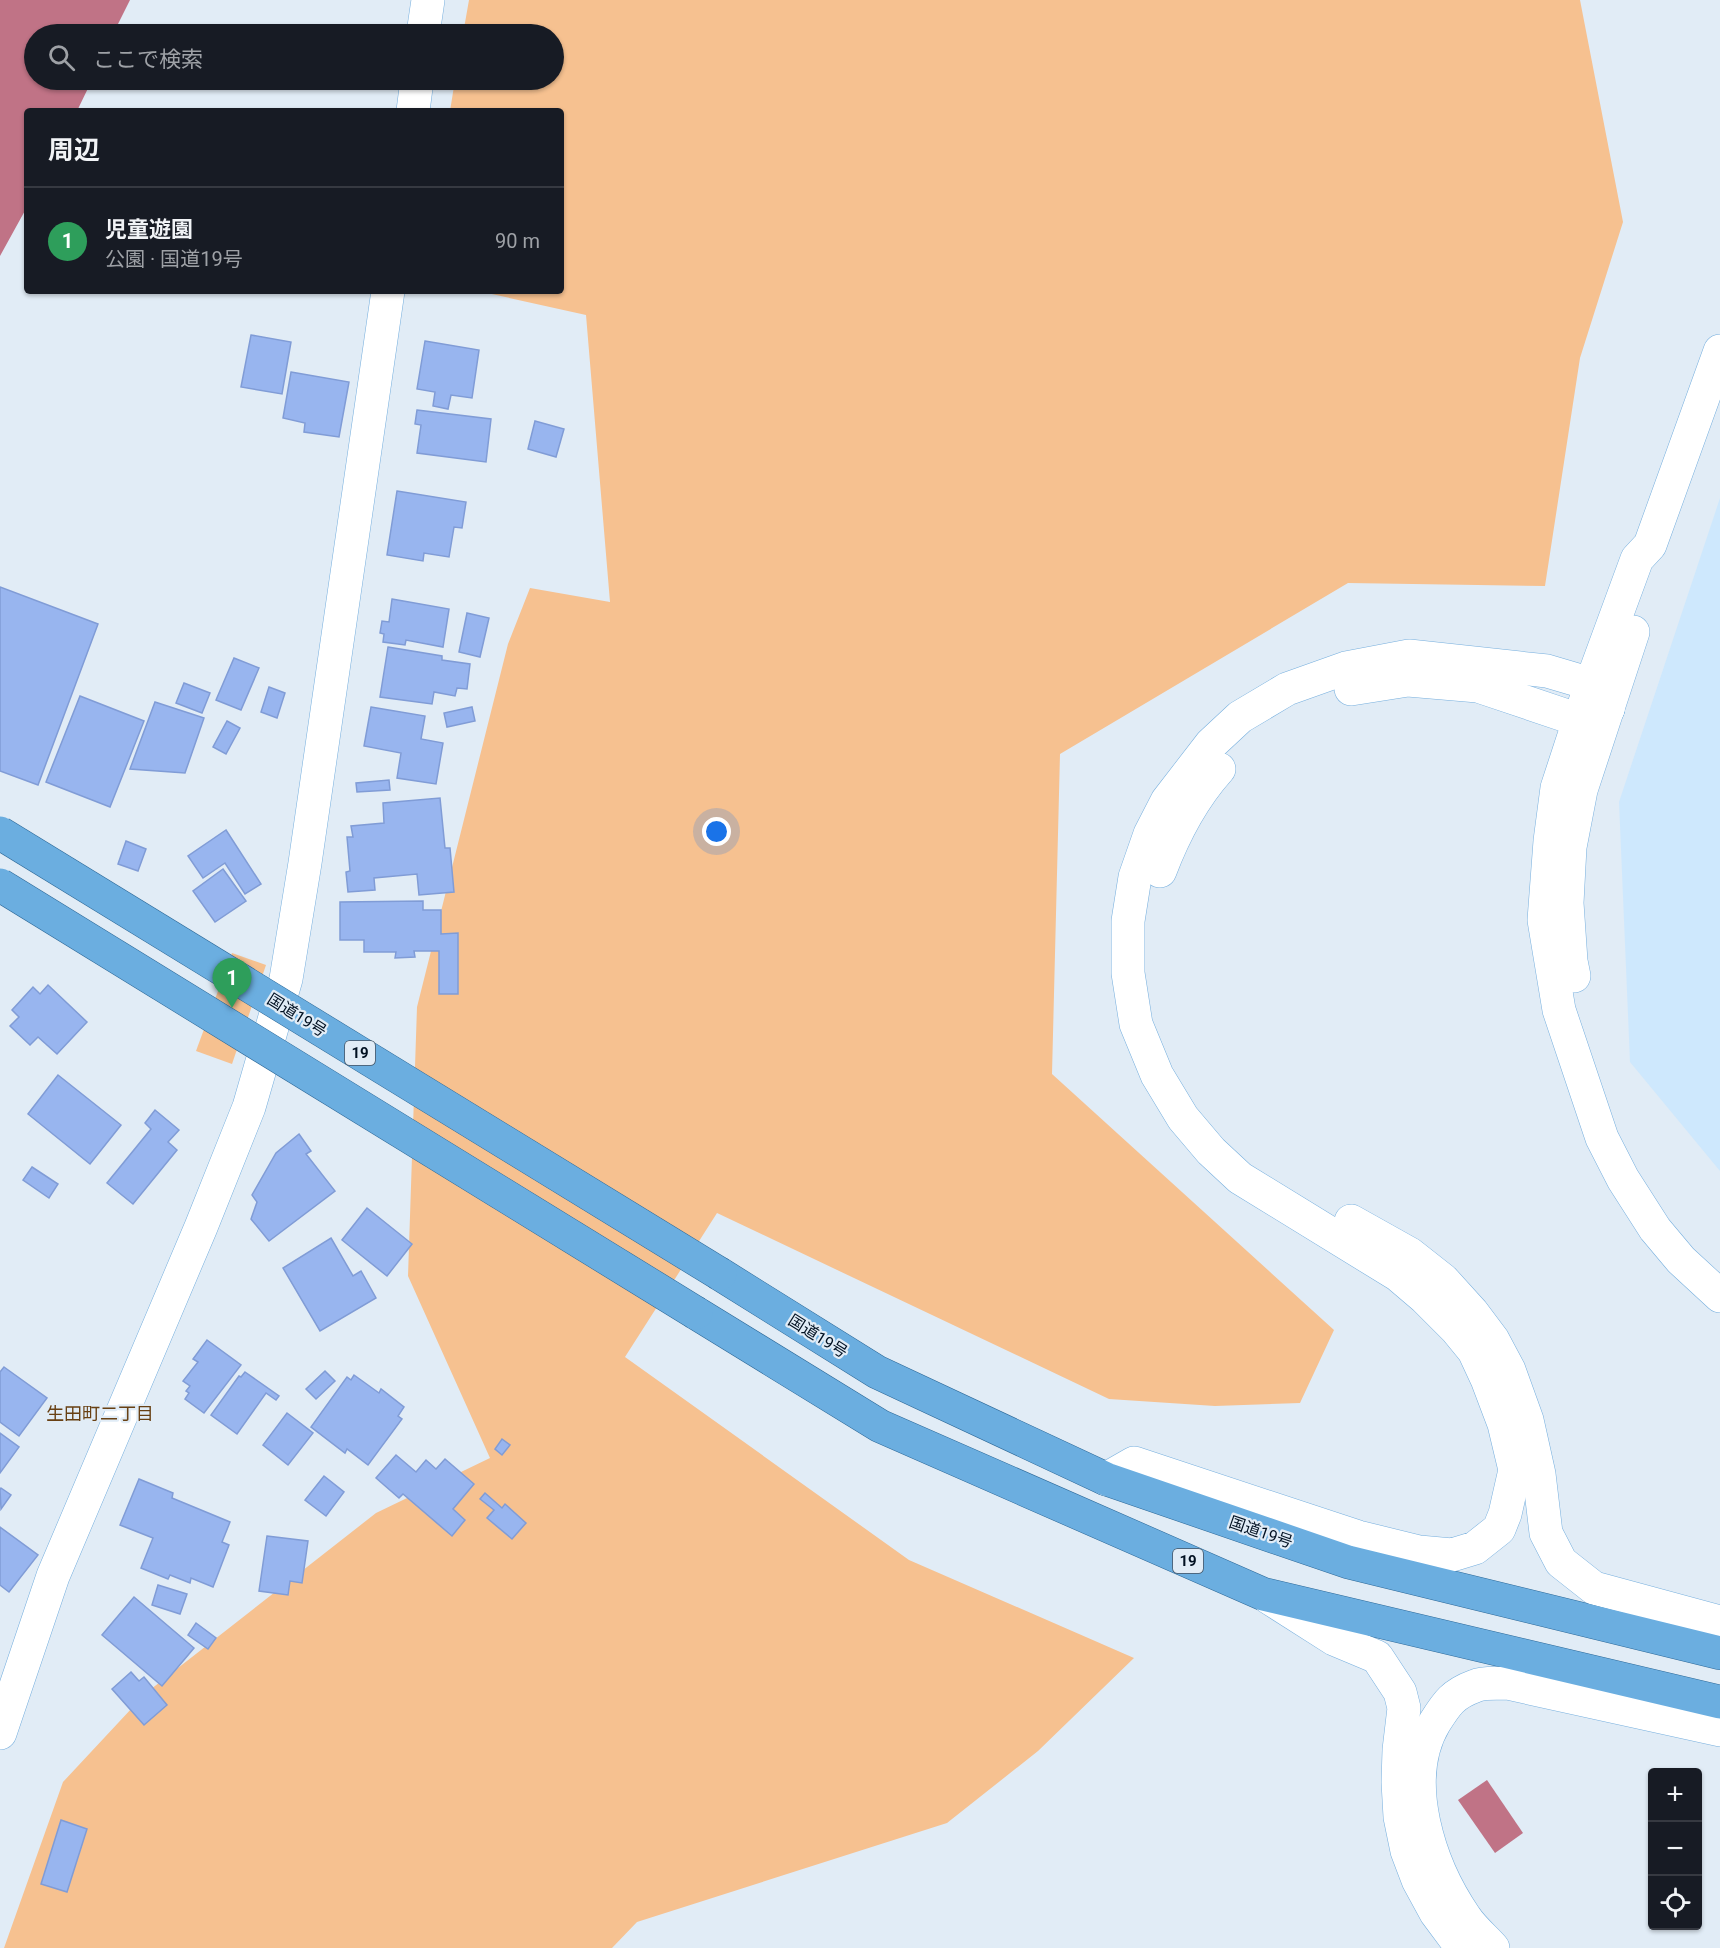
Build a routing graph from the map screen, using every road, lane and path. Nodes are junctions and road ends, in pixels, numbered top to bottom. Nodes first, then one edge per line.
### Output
1 (428, 0) edge
2 (424, 24) edge
3 (416, 90) edge
4 (413, 108) edge
5 (388, 294) edge
6 (1720, 351) edge
7 (1593, 704) junction
8 (0, 833) edge
9 (0, 885) edge
10 (1720, 1266) edge
11 (1720, 1296) edge
12 (1106, 1479) junction
13 (1263, 1594) junction
14 (1720, 1622) edge
15 (1720, 1653) edge
16 (1720, 1702) edge
17 (1720, 1730) edge
18 (0, 1732) edge
19 (1462, 1948) edge
20 (1493, 1948) edge

1 - 2 street
3 - 4 street
5 - 18 street
6 - 7 street
7 - 10 street
7 - 11 street
7 - 12 street
7 - 14 street
8 - 12 highway, 国道19号 / 19, bridge
9 - 13 highway, 19, bridge
12 - 15 highway, 国道19号 / 19
13 - 16 highway, 19
13 - 19 street
17 - 20 street

